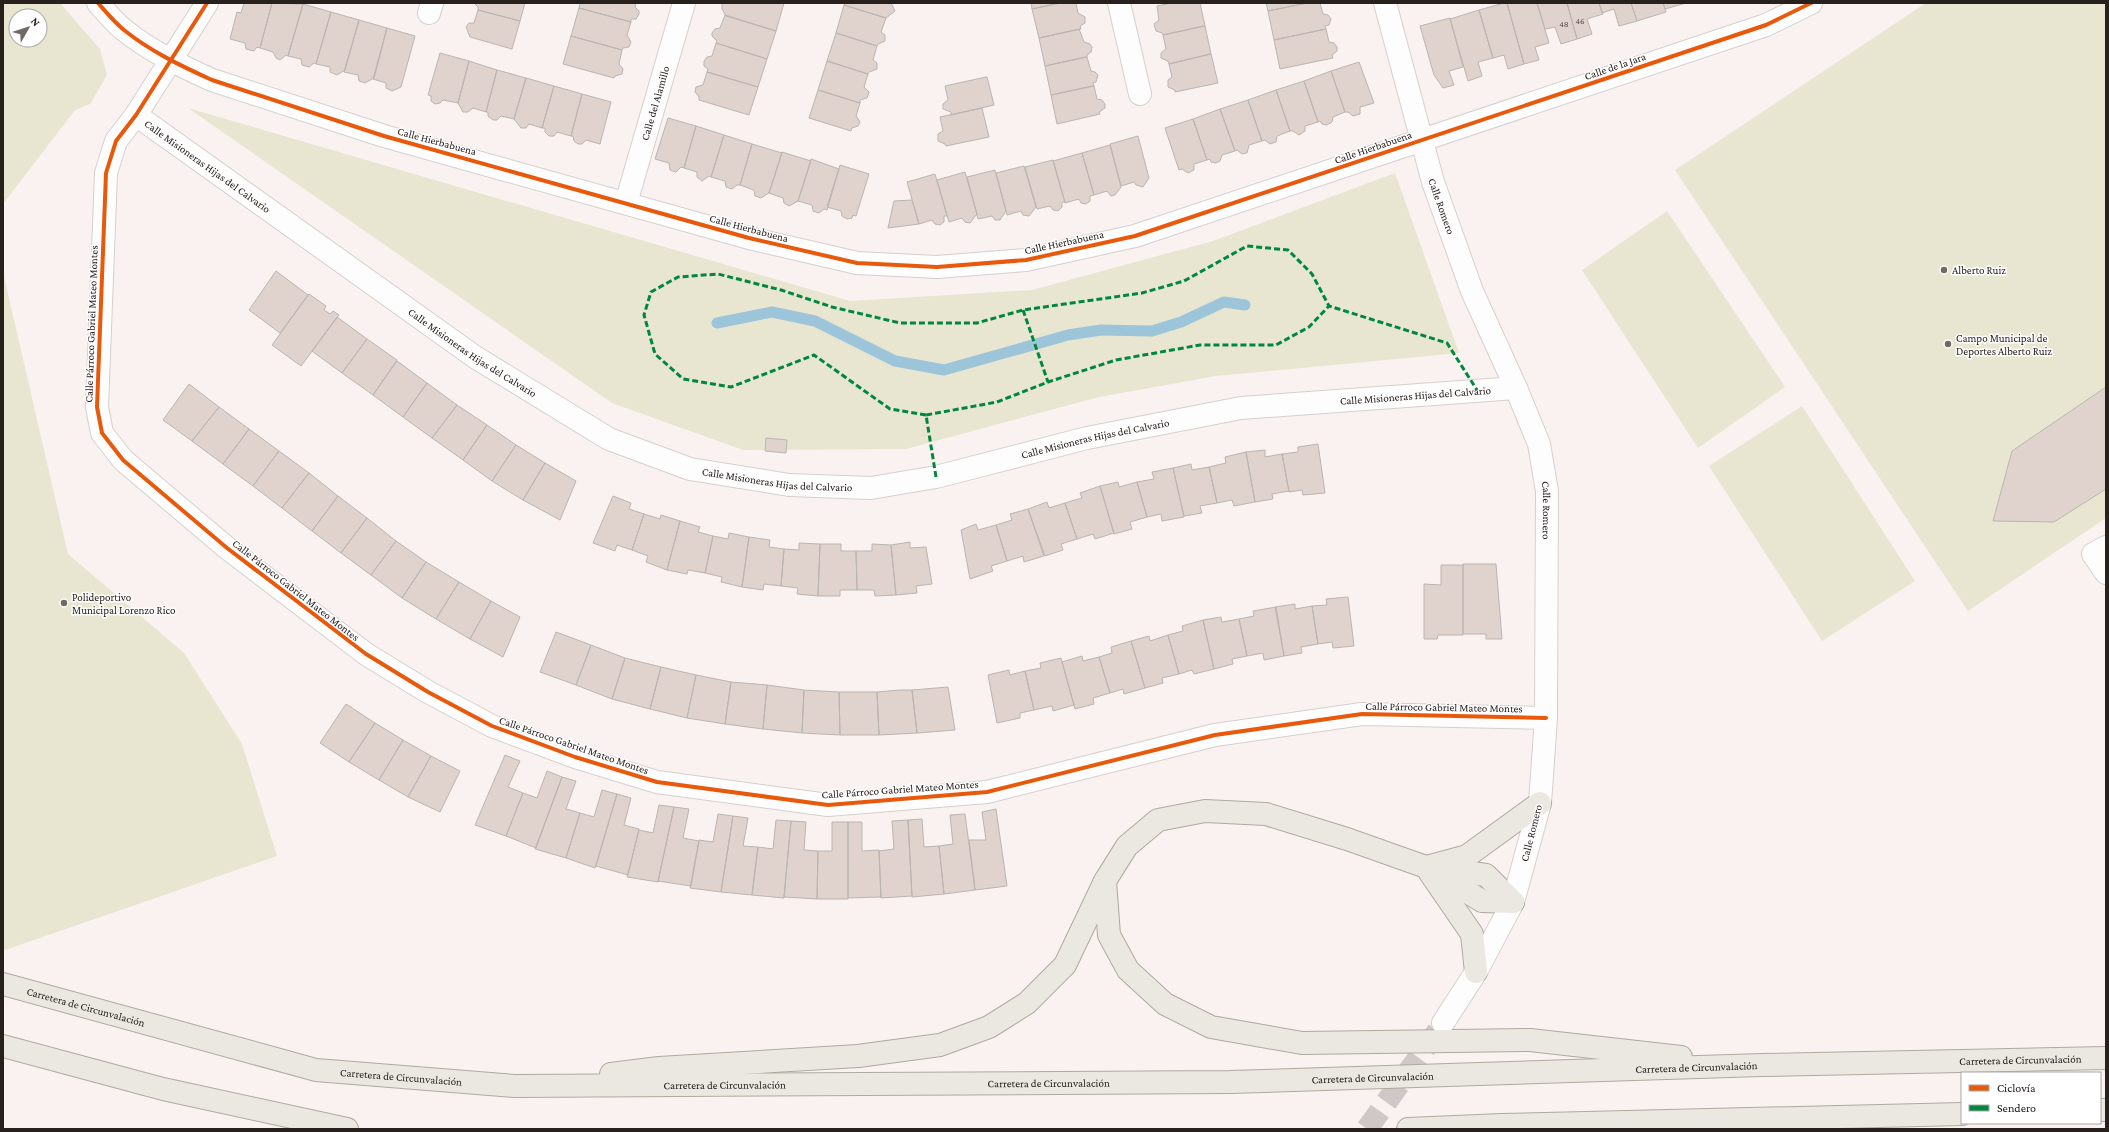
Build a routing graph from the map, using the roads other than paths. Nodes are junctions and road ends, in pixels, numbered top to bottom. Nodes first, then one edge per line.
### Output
1 (98, 3) edge
2 (207, 3) edge
3 (684, 3) edge
4 (1118, 3) edge
5 (1385, 3) edge
6 (1811, 3) edge
7 (170, 59) junction
8 (1140, 94) dead end
9 (136, 114) junction
10 (1421, 140) junction
11 (626, 203) junction
12 (1516, 388) junction
13 (2106, 546) edge
14 (2106, 573) edge
15 (1546, 718) junction
16 (1540, 803) junction
17 (1426, 867) junction
18 (1105, 881) junction
19 (1513, 902) junction
20 (1476, 972) junction
21 (3, 984) edge
22 (1443, 1023) tunnel mouth
23 (3, 1046) edge
24 (2106, 1058) edge
25 (1762, 1065) junction
26 (515, 1086) junction
27 (1961, 1114) edge
28 (1502, 1125) junction
29 (347, 1129) edge
30 (1408, 1129) edge
31 (1533, 1129) edge

1 - 7 street, Calle Hierbabuena
2 - 7 street, Calle Párroco Gabriel Mateo Montes
3 - 11 street, Calle del Alamillo
4 - 8 street
5 - 10 street, Calle Romero
6 - 10 street, Calle de la Jara
7 - 9 street, Calle Párroco Gabriel Mateo Montes
7 - 11 street, Calle Hierbabuena
9 - 12 street, Calle Misioneras Hijas del Calvario
9 - 15 street, Calle Párroco Gabriel Mateo Montes
10 - 11 street, Calle Hierbabuena
10 - 12 street, Calle Romero
12 - 15 street, Calle Romero
13 - 14 street
15 - 16 street, Calle Romero
16 - 17 main road
16 - 19 street, Calle Romero
17 - 18 main road
17 - 19 main road
17 - 20 main road
18 - 25 main road
18 - 26 main road
19 - 20 street, Calle Romero
20 - 22 street, Calle Romero
21 - 26 main road, Carretera de Circunvalación
23 - 29 main road
24 - 25 main road, Carretera de Circunvalación
25 - 26 main road, Carretera de Circunvalación
27 - 28 main road
28 - 30 main road
28 - 31 main road

